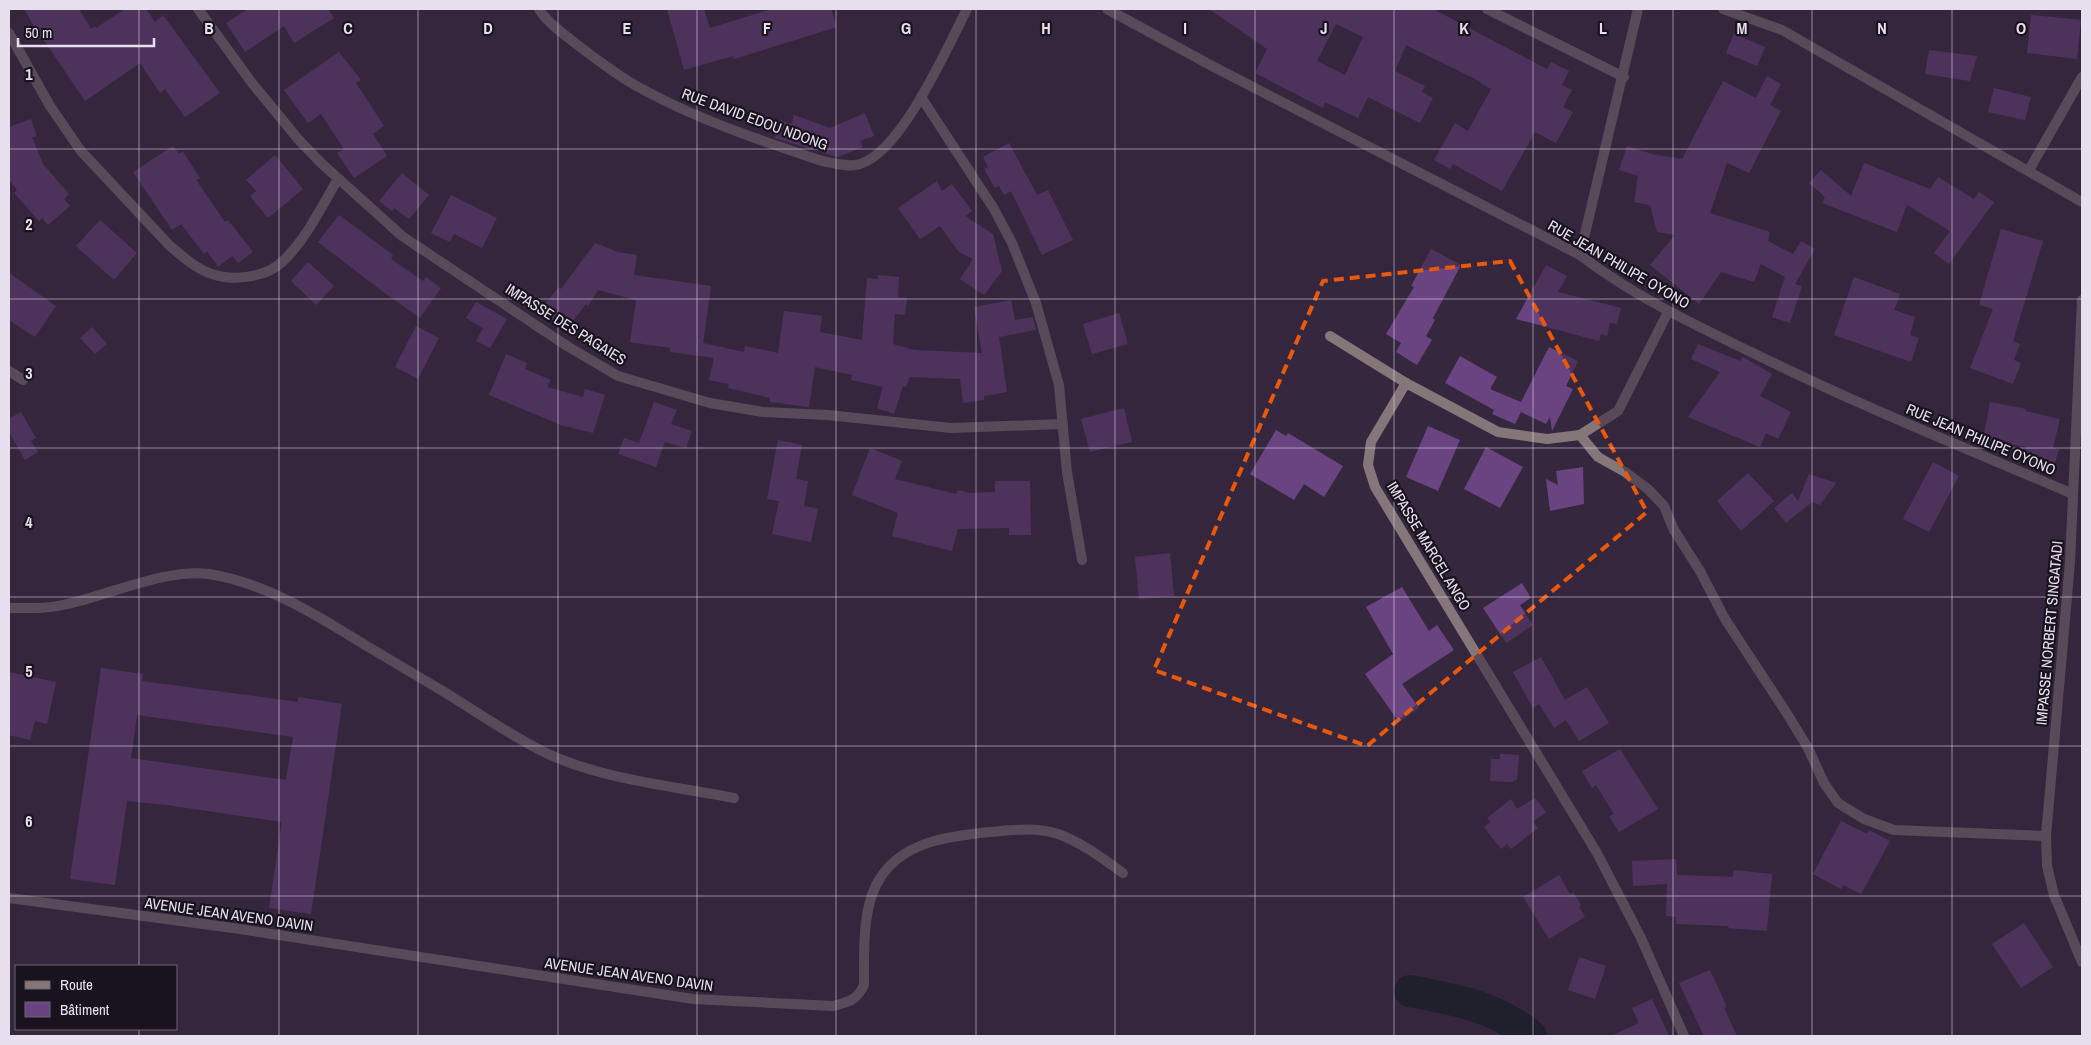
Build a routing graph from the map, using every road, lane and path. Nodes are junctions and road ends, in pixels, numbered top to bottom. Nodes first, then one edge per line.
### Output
1 (198, 9) edge
2 (539, 9) edge
3 (967, 9) edge
4 (1107, 9) edge
5 (1487, 9) edge
6 (1638, 9) edge
7 (1723, 9) edge
8 (9, 34) edge
9 (1624, 76) junction
10 (2082, 77) edge
11 (921, 97) junction
12 (2029, 170) junction
13 (338, 179) junction
14 (2082, 202) edge
15 (1580, 255) junction
16 (2082, 300) edge
17 (1668, 312) junction
18 (1330, 336) dead end
19 (9, 371) edge
20 (23, 380) dead end
21 (1406, 384) junction
22 (1063, 424) junction
23 (1580, 435) junction
24 (2074, 494) junction
25 (1082, 560) dead end
26 (9, 608) edge
27 (734, 798) dead end
28 (2046, 836) junction
29 (1123, 873) dead end
30 (9, 898) edge
31 (2082, 962) edge
32 (1684, 1036) edge

1 - 13 street, IMPASSE DES PAGAIES
2 - 11 street, RUE DAVID EDOU NDONG
3 - 11 street, RUE DAVID EDOU NDONG
4 - 15 street, RUE JEAN PHILIPE OYONO
5 - 9 street
6 - 9 street
7 - 12 street
8 - 13 street
9 - 15 street
10 - 12 street
11 - 22 street
12 - 14 street
13 - 22 street, IMPASSE DES PAGAIES
15 - 17 street, RUE JEAN PHILIPE OYONO
16 - 24 street, IMPASSE NORBERT SINGATADI
17 - 23 street
17 - 24 street, RUE JEAN PHILIPE OYONO
18 - 21 street
19 - 20 street
21 - 23 street
21 - 32 street, IMPASSE MARCEL ANGO
22 - 25 street
23 - 28 street
24 - 28 street, IMPASSE NORBERT SINGATADI
26 - 27 street
28 - 31 street, IMPASSE NORBERT SINGATADI
29 - 30 street, AVENUE JEAN AVENO DAVIN

